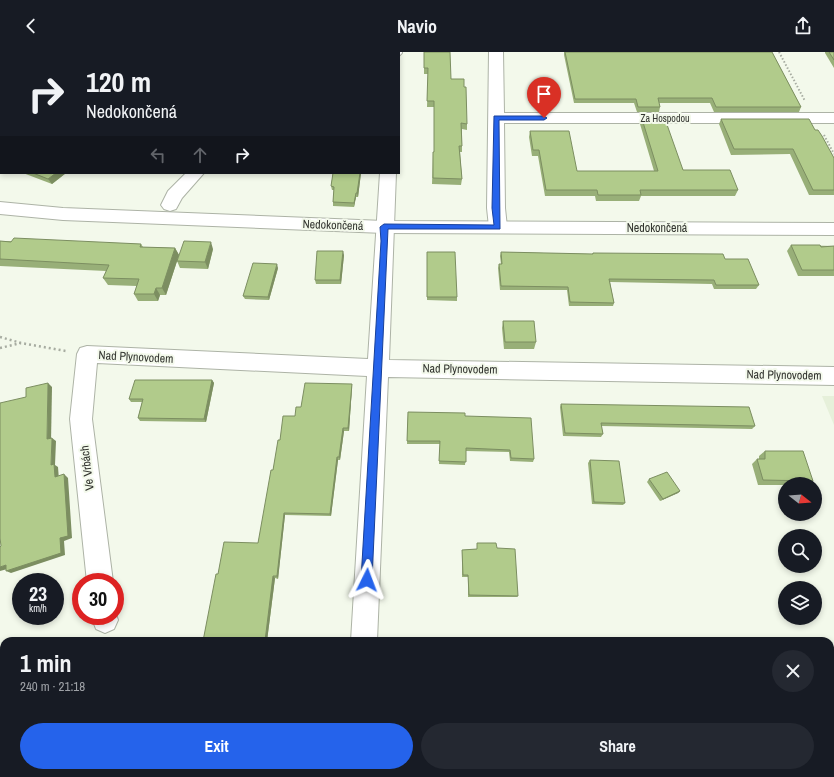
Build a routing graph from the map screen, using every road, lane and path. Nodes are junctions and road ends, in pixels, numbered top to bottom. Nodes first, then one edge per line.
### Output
1 (496, 52) edge
2 (496, 118) junction
3 (834, 118) edge
4 (195, 174) edge
5 (388, 174) edge
6 (170, 205) dead end
7 (0, 208) edge
8 (384, 227) junction
9 (498, 227) junction
10 (834, 228) edge
11 (0, 337) edge
12 (21, 343) junction
13 (0, 348) edge
14 (87, 354) junction
15 (377, 368) junction
16 (834, 376) edge
17 (99, 573) edge
18 (364, 637) edge

1 - 2 street
2 - 3 street, Za Hospodou
2 - 9 street
4 - 6 street
5 - 8 street
7 - 8 street, Nedokončená
8 - 9 street, Nedokončená
8 - 15 street
9 - 10 street, Nedokončená
11 - 12 path
12 - 13 path
12 - 14 path
14 - 15 street, Nad Plynovodem
14 - 17 street, Ve Vrbách
15 - 16 street, Nad Plynovodem
15 - 18 street

